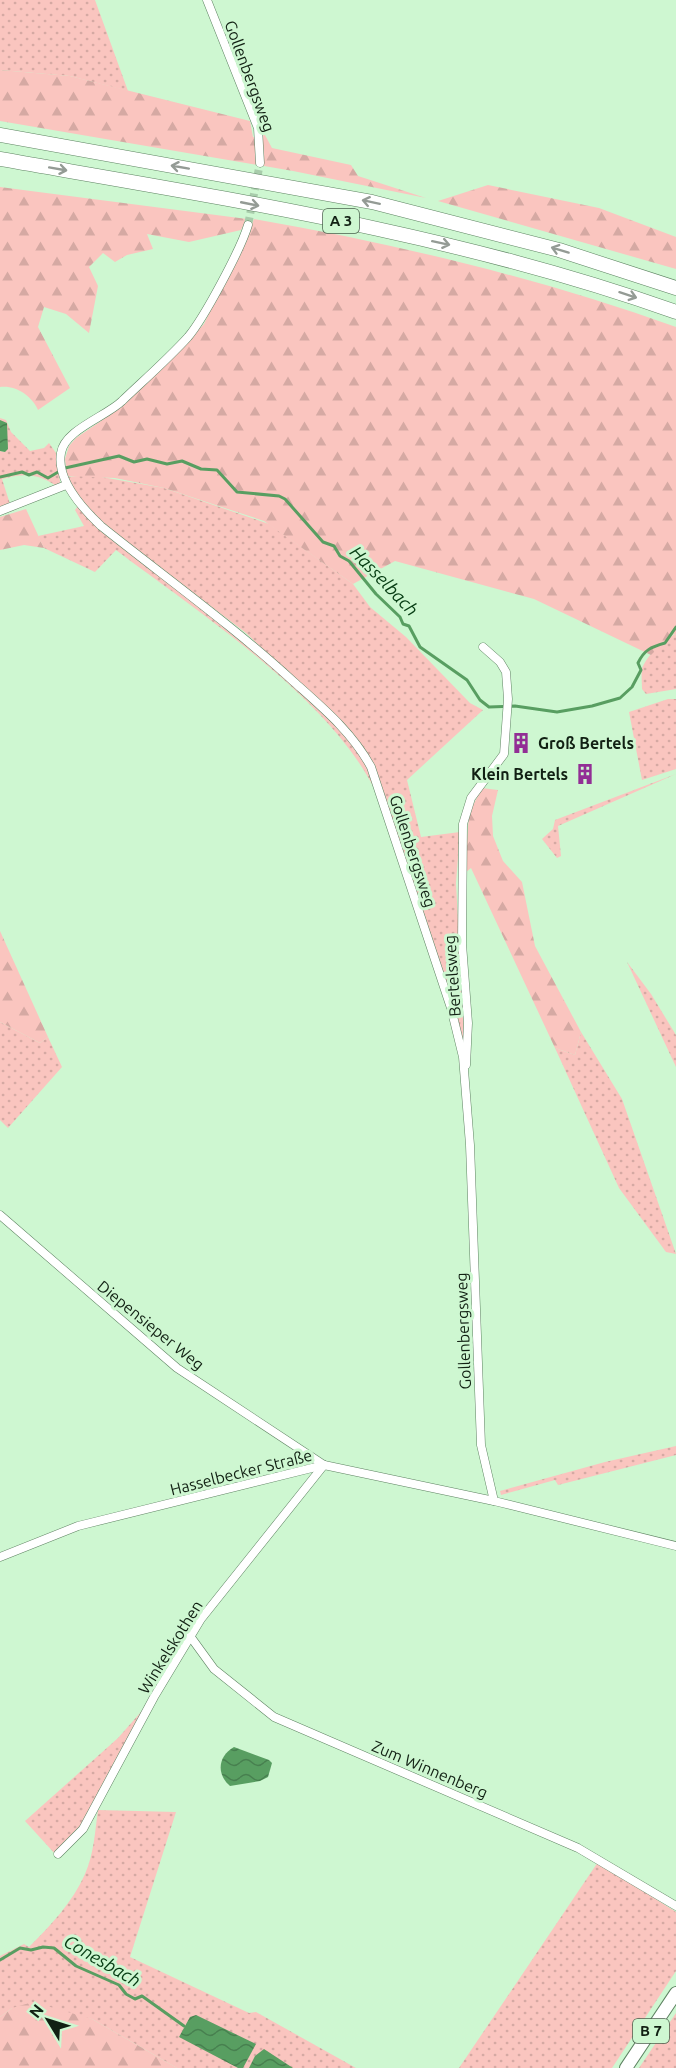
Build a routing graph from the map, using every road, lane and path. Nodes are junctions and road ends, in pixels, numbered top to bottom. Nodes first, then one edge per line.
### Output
1 (207, 0) edge
2 (0, 135) edge
3 (0, 159) edge
4 (260, 164) tunnel mouth
5 (248, 225) tunnel mouth
6 (676, 288) edge
7 (676, 312) edge
8 (66, 481) junction
9 (0, 511) edge
10 (483, 646) dead end
11 (465, 1072) junction
12 (0, 1215) edge
13 (324, 1465) junction
14 (494, 1501) junction
15 (676, 1546) edge
16 (0, 1557) edge
17 (190, 1636) junction
18 (58, 1854) dead end
19 (676, 1906) edge
20 (676, 1993) edge
21 (626, 2068) edge

1 - 4 street, Gollenbergsweg
6 -> 2 highway, A 3
3 -> 7 highway, A 3
5 - 8 street, Gollenbergsweg
8 - 9 street
8 - 11 street, Gollenbergsweg
10 - 11 street, Bertelsweg
11 - 14 street, Gollenbergsweg
12 - 13 street, Diepensieper Weg
13 - 14 street, Hasselbecker Straße
13 - 16 street, Hasselbecker Straße
13 - 17 street, Winkelskothen
14 - 15 street
17 - 18 street, Winkelskothen
17 - 19 street, Zum Winnenberg
20 - 21 main road, B 7

